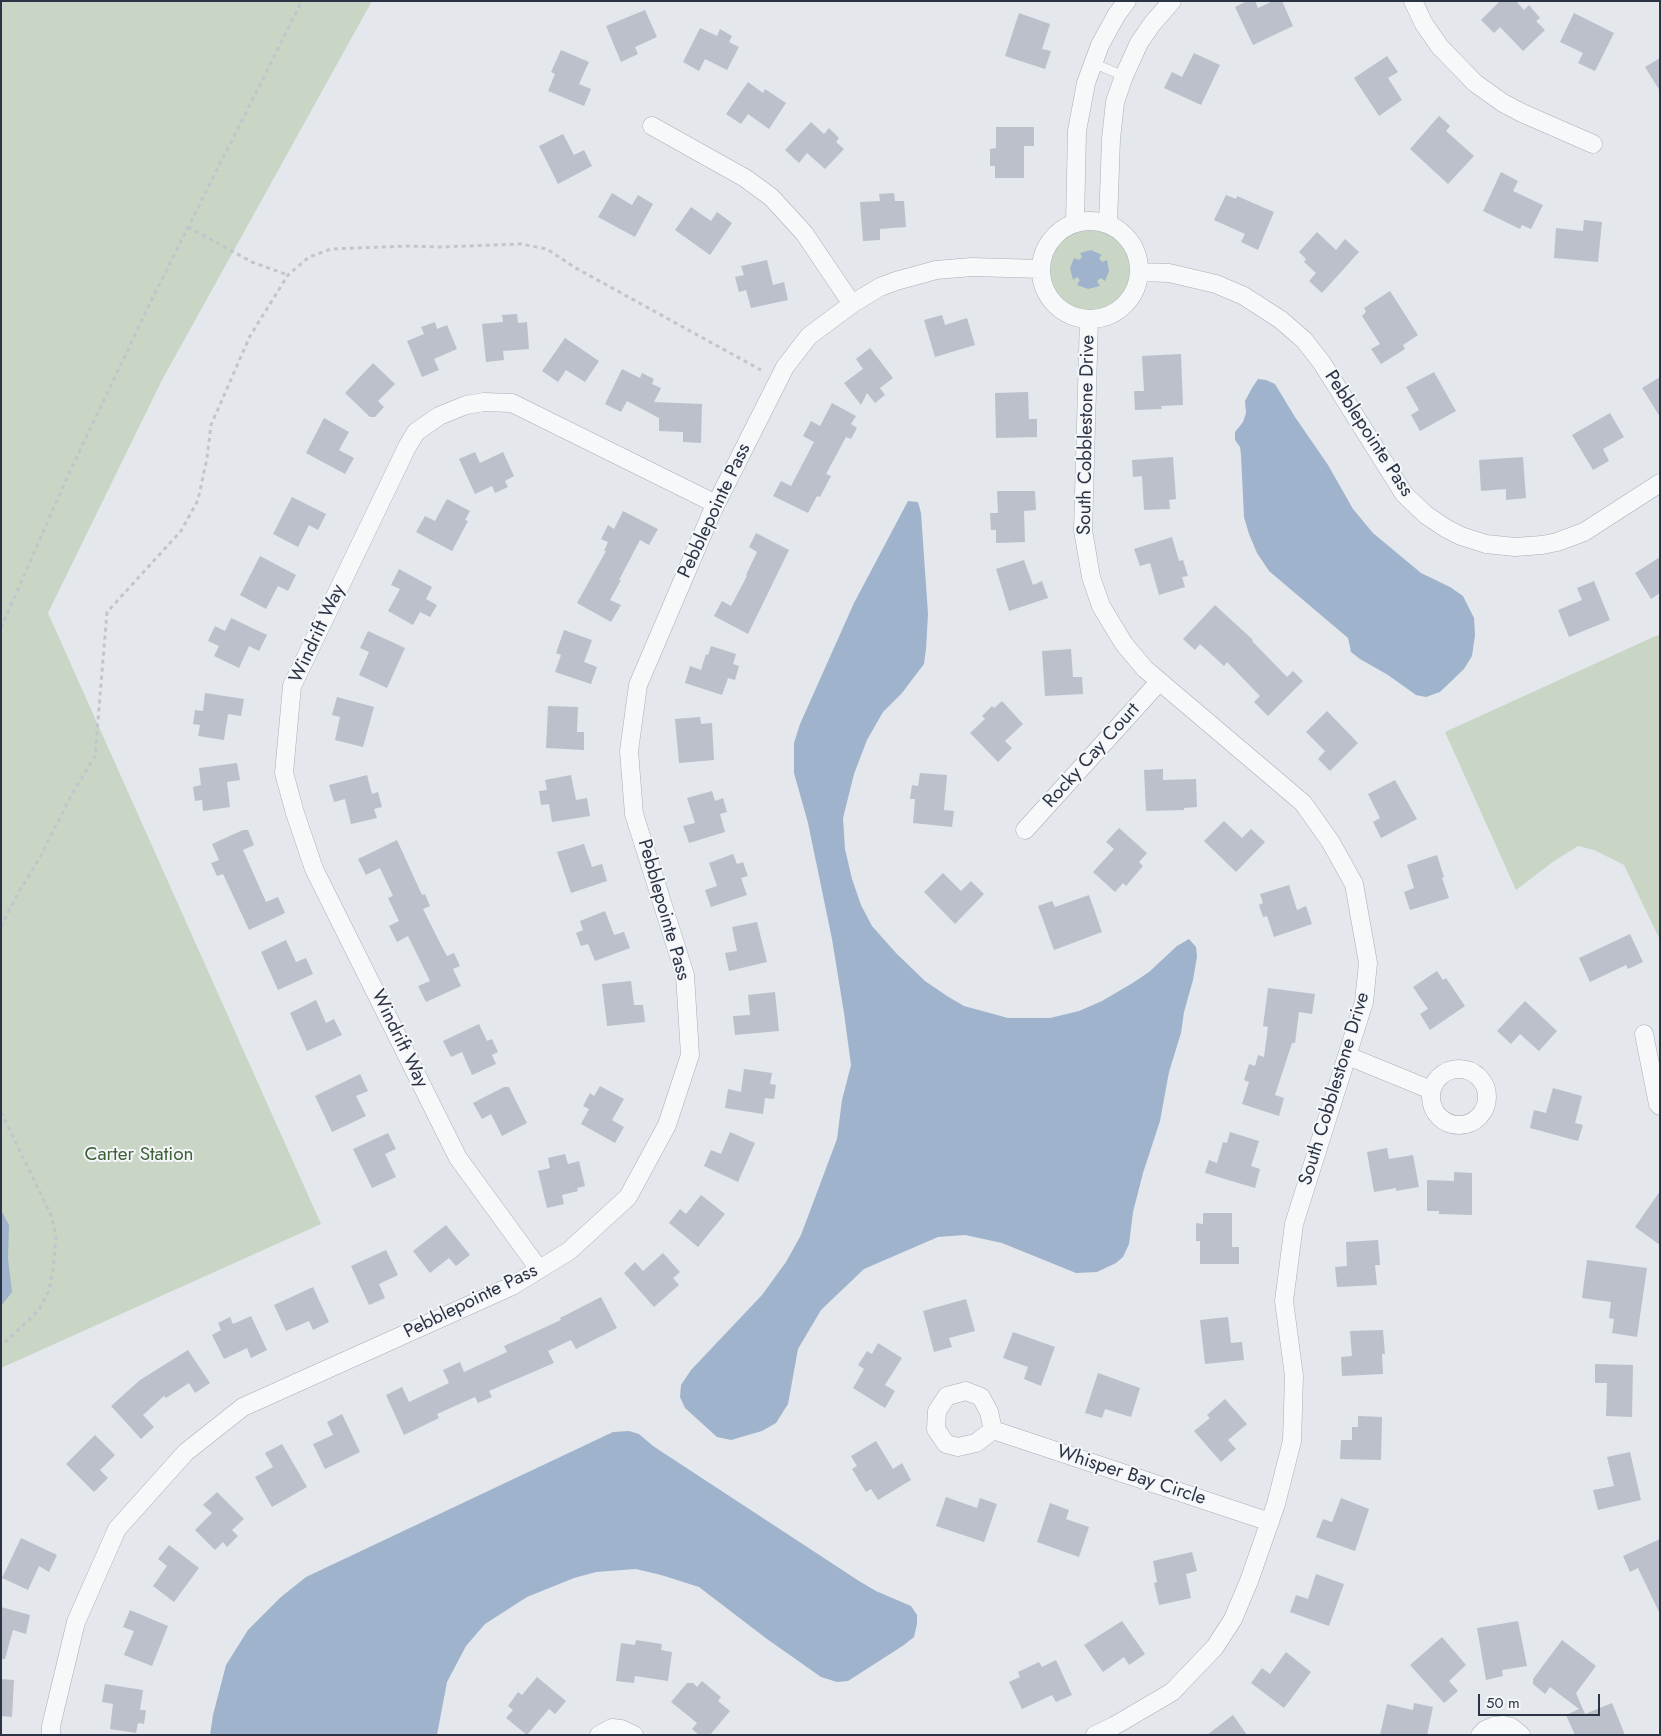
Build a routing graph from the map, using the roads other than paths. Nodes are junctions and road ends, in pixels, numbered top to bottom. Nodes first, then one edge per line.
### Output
1 (1127, 1) edge
2 (1172, 1) edge
3 (1413, 1) edge
4 (1093, 63) junction
5 (1124, 76) junction
6 (652, 126) dead end
7 (1593, 144) dead end
8 (1075, 223) junction
9 (1108, 224) junction
10 (1041, 268) junction
11 (1139, 272) junction
12 (852, 304) junction
13 (1089, 320) junction
14 (1660, 483) edge
15 (716, 504) junction
16 (1159, 682) junction
17 (1025, 830) dead end
18 (1644, 1034) dead end
19 (1348, 1056) junction
20 (1431, 1090) dead end
21 (1660, 1106) edge
22 (539, 1269) junction
23 (992, 1430) dead end
24 (1270, 1522) junction
25 (51, 1735) edge
26 (600, 1735) edge
27 (634, 1735) edge
28 (1095, 1735) edge
29 (1480, 1735) edge
30 (1521, 1735) edge

1 - 4 street
2 - 5 street
3 - 7 street
4 - 5 lane
4 - 8 street
5 - 9 street
6 - 12 street
8 - 9 street
8 - 10 street
9 - 11 street
10 - 12 street, Pebblepointe Pass
10 - 13 street
11 - 13 street
11 - 14 street, Pebblepointe Pass
12 - 15 street, Pebblepointe Pass
13 - 16 street, South Cobblestone Drive
15 - 22 street, Pebblepointe Pass
15 - 22 street, Windrift Way
16 - 17 street, Rocky Cay Court
16 - 19 street, South Cobblestone Drive
18 - 21 street
19 - 20 street
19 - 24 street, South Cobblestone Drive
22 - 25 street, Pebblepointe Pass
23 - 24 street, Whisper Bay Circle
24 - 28 street, South Cobblestone Drive
26 - 27 street
29 - 30 street

